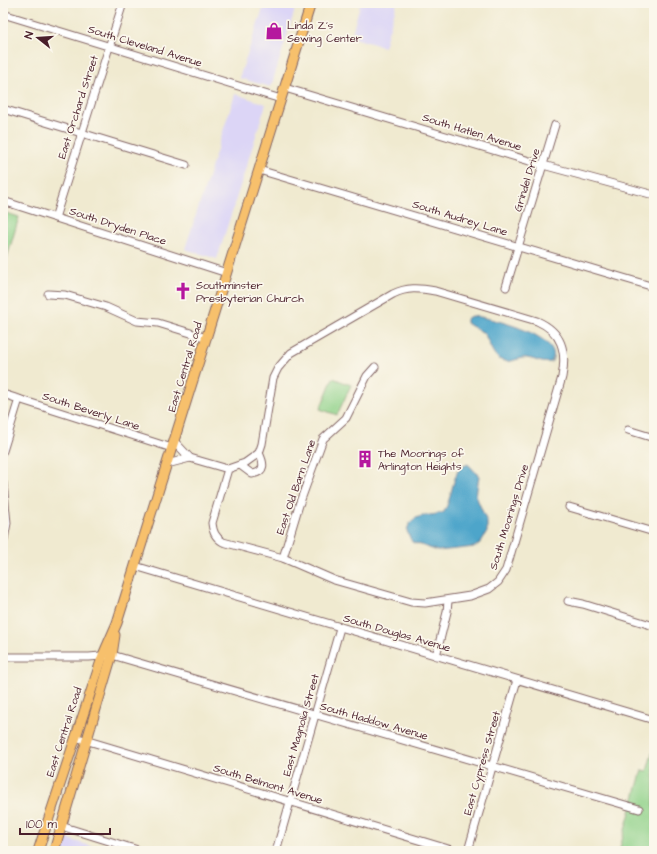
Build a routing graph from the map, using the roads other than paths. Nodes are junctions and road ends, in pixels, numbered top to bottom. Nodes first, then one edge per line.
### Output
1 (123, 3) edge
2 (311, 3) edge
3 (3, 14) edge
4 (109, 47) junction
5 (285, 88) junction
6 (281, 99) junction
7 (3, 109) edge
8 (555, 125) dead end
9 (81, 133) junction
10 (186, 165) dead end
11 (543, 165) junction
12 (259, 170) junction
13 (654, 195) edge
14 (3, 201) edge
15 (55, 218) junction
16 (518, 246) junction
17 (227, 273) junction
18 (506, 287) dead end
19 (654, 287) edge
20 (48, 294) dead end
21 (206, 338) junction
22 (375, 367) dead end
23 (3, 394) edge
24 (19, 400) junction
25 (628, 430) dead end
26 (654, 438) edge
27 (173, 444) junction
28 (3, 451) edge
29 (259, 453) junction
30 (190, 458) junction
31 (167, 464) junction
32 (240, 465) junction
33 (228, 469) junction
34 (3, 483) edge
35 (569, 507) dead end
36 (654, 532) edge
37 (3, 543) edge
38 (283, 558) junction
39 (135, 566) junction
40 (448, 601) junction
41 (568, 601) dead end
42 (117, 623) junction
43 (654, 626) edge
44 (340, 628) junction
45 (103, 655) junction
46 (112, 655) junction
47 (436, 656) junction
48 (3, 658) edge
49 (517, 680) junction
50 (315, 715) junction
51 (654, 720) edge
52 (75, 737) junction
53 (86, 741) junction
54 (492, 766) junction
55 (290, 802) junction
56 (638, 810) dead end
57 (61, 826) junction
58 (38, 851) edge
59 (54, 851) edge
60 (141, 851) edge
61 (276, 851) edge
62 (455, 851) edge
63 (468, 851) edge

1 - 4 street, East Orchard Street
2 - 5 main road, East Central Road
3 - 4 street, South Cleveland Avenue
4 - 6 street, South Cleveland Avenue
4 - 9 street, East Orchard Street
5 - 6 main road, East Central Road
5 - 11 street, South Hatlen Avenue
6 - 12 main road, East Central Road
7 - 9 street
8 - 11 street, Grindel Drive
9 - 10 street
9 - 15 street, East Orchard Street
11 - 13 street, South Hatlen Avenue
11 - 16 street, Grindel Drive
12 - 16 street, South Audrey Lane
12 - 17 main road, East Central Road
14 - 15 street, South Dryden Place
15 - 17 street, South Dryden Place
16 - 18 street, Grindel Drive
16 - 19 street, South Audrey Lane
17 - 21 main road, East Central Road
20 - 21 street
21 - 27 main road, East Central Road
22 - 38 street, East Old Barn Lane
23 - 24 street, South Beverly Lane
24 - 27 street, South Beverly Lane
24 - 28 street
25 - 26 street
27 - 30 street
27 - 31 main road, East Central Road
29 - 32 street
29 - 32 street
29 - 40 street, South Moorings Drive
30 - 31 street
30 - 33 street
31 - 39 main road, East Central Road
32 - 33 street
33 - 38 street, South Moorings Drive
34 - 37 street
35 - 36 street
38 - 40 street, South Moorings Drive
39 - 42 main road, East Central Road
39 - 44 street, South Douglas Avenue
40 - 47 street
41 - 43 street
42 - 45 main road, East Central Road
42 - 46 main road, East Central Road
44 - 47 street, South Douglas Avenue
44 - 50 street, East Magnolia Street
45 - 46 street, South Haddow Avenue
45 - 48 street, South Haddow Avenue
45 - 52 main road, East Central Road
46 - 50 street, South Haddow Avenue
46 - 53 main road, East Central Road
47 - 49 street, South Douglas Avenue
49 - 51 street, South Douglas Avenue
49 - 54 street, East Cypress Street
50 - 54 street, South Haddow Avenue
50 - 55 street, East Magnolia Street
52 - 53 street, South Belmont Avenue
52 - 58 main road, East Central Road
53 - 55 street, South Belmont Avenue
53 - 57 main road, East Central Road
54 - 56 street, South Haddow Avenue
54 - 63 street, East Cypress Street
55 - 61 street, East Magnolia Street
55 - 62 street, South Belmont Avenue
57 - 59 main road, East Central Road
57 - 60 street

